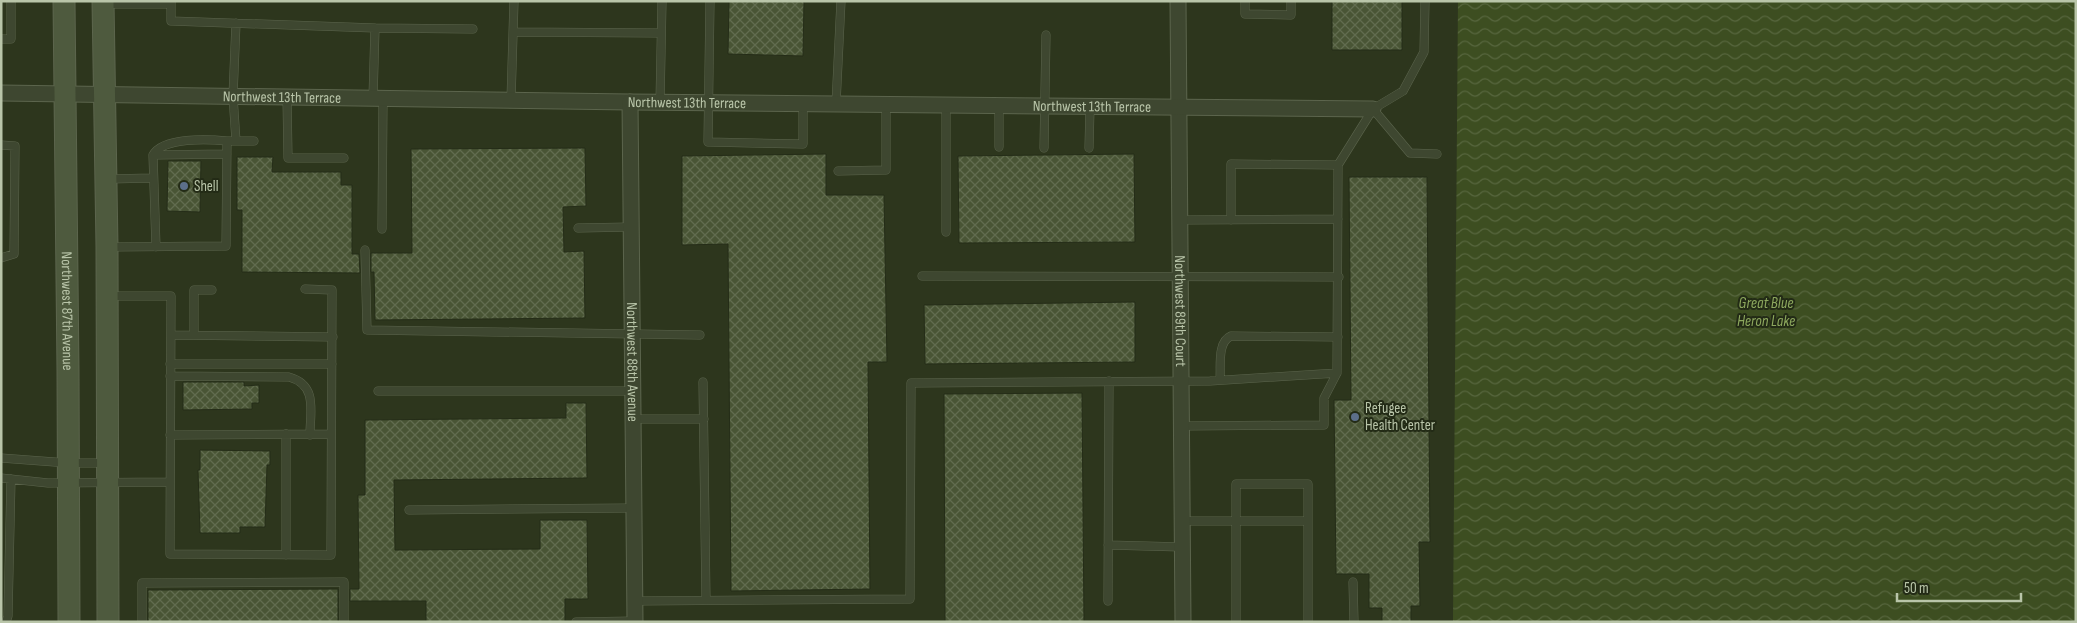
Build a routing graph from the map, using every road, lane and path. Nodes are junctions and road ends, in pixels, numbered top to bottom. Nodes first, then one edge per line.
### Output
1 (11, 1) edge
2 (64, 1) edge
3 (514, 1) edge
4 (662, 1) edge
5 (710, 1) edge
6 (841, 1) edge
7 (1178, 1) edge
8 (1245, 1) edge
9 (1291, 1) edge
10 (1425, 1) edge
11 (171, 2) edge
12 (103, 3) edge
13 (236, 23) junction
14 (375, 28) junction
15 (473, 29) dead end
16 (513, 32) junction
17 (661, 33) junction
18 (1046, 35) dead end
19 (1, 39) edge
20 (1, 93) edge
21 (65, 94) junction
22 (105, 94) junction
23 (233, 96) junction
24 (288, 97) junction
25 (378, 98) junction
26 (511, 100) junction
27 (630, 102) junction
28 (660, 102) junction
29 (709, 103) junction
30 (803, 104) junction
31 (836, 104) junction
32 (886, 105) junction
33 (946, 105) junction
34 (999, 106) junction
35 (1044, 106) junction
36 (1090, 107) junction
37 (1179, 108) junction
38 (1373, 110) junction
39 (232, 141) junction
40 (254, 141) dead end
41 (1, 146) edge
42 (998, 147) dead end
43 (1044, 148) dead end
44 (1089, 148) dead end
45 (227, 154) junction
46 (1437, 154) dead end
47 (153, 156) junction
48 (344, 158) dead end
49 (1338, 165) junction
50 (838, 171) dead end
51 (153, 178) junction
52 (106, 179) junction
53 (1338, 219) junction
54 (1180, 220) junction
55 (1231, 220) junction
56 (631, 227) junction
57 (578, 228) dead end
58 (382, 229) dead end
59 (946, 232) dead end
60 (107, 247) junction
61 (156, 247) junction
62 (365, 250) dead end
63 (1, 258) edge
64 (922, 276) dead end
65 (1180, 276) junction
66 (1339, 277) junction
67 (305, 289) dead end
68 (212, 290) dead end
69 (107, 296) junction
70 (171, 335) junction
71 (194, 335) junction
72 (632, 335) junction
73 (700, 335) dead end
74 (333, 337) junction
75 (1338, 337) junction
76 (170, 364) junction
77 (332, 364) junction
78 (1337, 373) junction
79 (170, 376) junction
80 (1220, 379) junction
81 (1109, 381) junction
82 (1181, 381) junction
83 (703, 382) dead end
84 (378, 391) dead end
85 (632, 391) junction
86 (633, 419) junction
87 (704, 419) junction
88 (1181, 426) junction
89 (286, 434) junction
90 (331, 434) junction
91 (170, 435) junction
92 (310, 435) junction
93 (1, 458) edge
94 (107, 472) junction
95 (68, 473) junction
96 (1, 478) edge
97 (11, 479) junction
98 (170, 482) junction
99 (634, 508) junction
100 (410, 510) dead end
101 (1236, 521) junction
102 (1308, 521) junction
103 (1182, 522) junction
104 (1108, 545) junction
105 (1182, 547) junction
106 (286, 555) junction
107 (1353, 582) dead end
108 (634, 600) junction
109 (706, 600) junction
110 (1108, 601) dead end
111 (6, 622) edge
112 (69, 622) edge
113 (108, 622) edge
114 (142, 622) edge
115 (344, 622) edge
116 (576, 622) edge
117 (634, 622) edge
118 (1183, 622) edge
119 (1236, 622) edge
120 (1308, 622) edge
121 (1354, 622) edge

1 - 19 lane
2 - 21 main road, Northwest 87th Avenue
3 - 16 lane
4 - 17 lane
5 - 29 lane
6 - 31 lane
7 - 37 street, Northwest 89th Court
8 - 9 lane
10 - 38 lane
11 - 12 lane
11 - 13 lane
12 - 22 main road
13 - 14 lane
13 - 23 lane
14 - 15 lane
14 - 25 lane
16 - 17 lane
16 - 26 lane
17 - 28 lane
18 - 35 lane
20 - 21 street, Northwest 13th Terrace
21 - 22 street, Northwest 13th Terrace
21 - 95 main road, Northwest 87th Avenue
22 - 23 street, Northwest 13th Terrace
22 - 52 main road
23 - 24 street, Northwest 13th Terrace
23 - 39 lane
24 - 25 street, Northwest 13th Terrace
24 - 48 lane
25 - 26 street, Northwest 13th Terrace
25 - 58 lane
26 - 27 street, Northwest 13th Terrace
27 - 28 street, Northwest 13th Terrace
27 - 56 street, Northwest 88th Avenue
28 - 29 street, Northwest 13th Terrace
29 - 30 street, Northwest 13th Terrace
29 - 30 lane
30 - 31 street, Northwest 13th Terrace
31 - 32 street, Northwest 13th Terrace
32 - 33 street, Northwest 13th Terrace
32 - 50 lane
33 - 34 street, Northwest 13th Terrace
33 - 59 lane
34 - 35 street, Northwest 13th Terrace
34 - 42 lane
35 - 36 street, Northwest 13th Terrace
35 - 43 lane
36 - 37 street, Northwest 13th Terrace
36 - 44 lane
37 - 38 street, Northwest 13th Terrace
37 - 54 street, Northwest 89th Court
38 - 46 lane
38 - 49 lane
39 - 40 lane
39 - 45 lane
39 - 47 lane
41 - 63 lane
45 - 47 lane
45 - 61 lane
47 - 51 lane
49 - 53 lane
49 - 55 lane
51 - 52 lane
51 - 61 lane
52 - 60 main road
53 - 55 lane
53 - 66 lane
54 - 55 lane
54 - 65 street, Northwest 89th Court
56 - 57 lane
56 - 72 street, Northwest 88th Avenue
60 - 61 lane
60 - 69 main road
62 - 72 lane
64 - 65 lane
65 - 66 lane
65 - 82 street, Northwest 89th Court
66 - 75 lane
67 - 74 lane
68 - 71 lane
69 - 70 lane
69 - 94 main road
70 - 71 lane
70 - 76 lane
71 - 74 lane
72 - 73 lane
72 - 85 street, Northwest 88th Avenue
74 - 77 lane
75 - 78 lane
75 - 80 lane
76 - 77 lane
76 - 79 lane
77 - 90 lane
78 - 80 lane
78 - 88 lane
79 - 91 lane
79 - 92 lane
80 - 82 lane
81 - 82 lane
81 - 104 lane
81 - 109 lane
82 - 88 street, Northwest 89th Court
83 - 87 lane
84 - 85 lane
85 - 86 street, Northwest 88th Avenue
86 - 87 lane
86 - 99 street, Northwest 88th Avenue
87 - 109 lane
88 - 103 street, Northwest 89th Court
89 - 91 lane
89 - 92 lane
89 - 106 lane
90 - 92 lane
90 - 106 lane
91 - 98 lane
93 - 95 lane
94 - 95 lane
94 - 95 lane
94 - 98 lane
94 - 113 main road
95 - 97 lane
95 - 112 main road, Northwest 87th Avenue
96 - 97 lane
97 - 111 lane
98 - 106 lane
99 - 100 lane
99 - 108 street, Northwest 88th Avenue
101 - 102 lane
101 - 102 lane
101 - 103 lane
101 - 119 lane
102 - 120 lane
103 - 105 street, Northwest 89th Court
104 - 105 lane
104 - 110 lane
105 - 118 street, Northwest 89th Court
107 - 121 lane
108 - 109 lane
108 - 117 street, Northwest 88th Avenue
114 - 115 lane
116 - 117 lane

